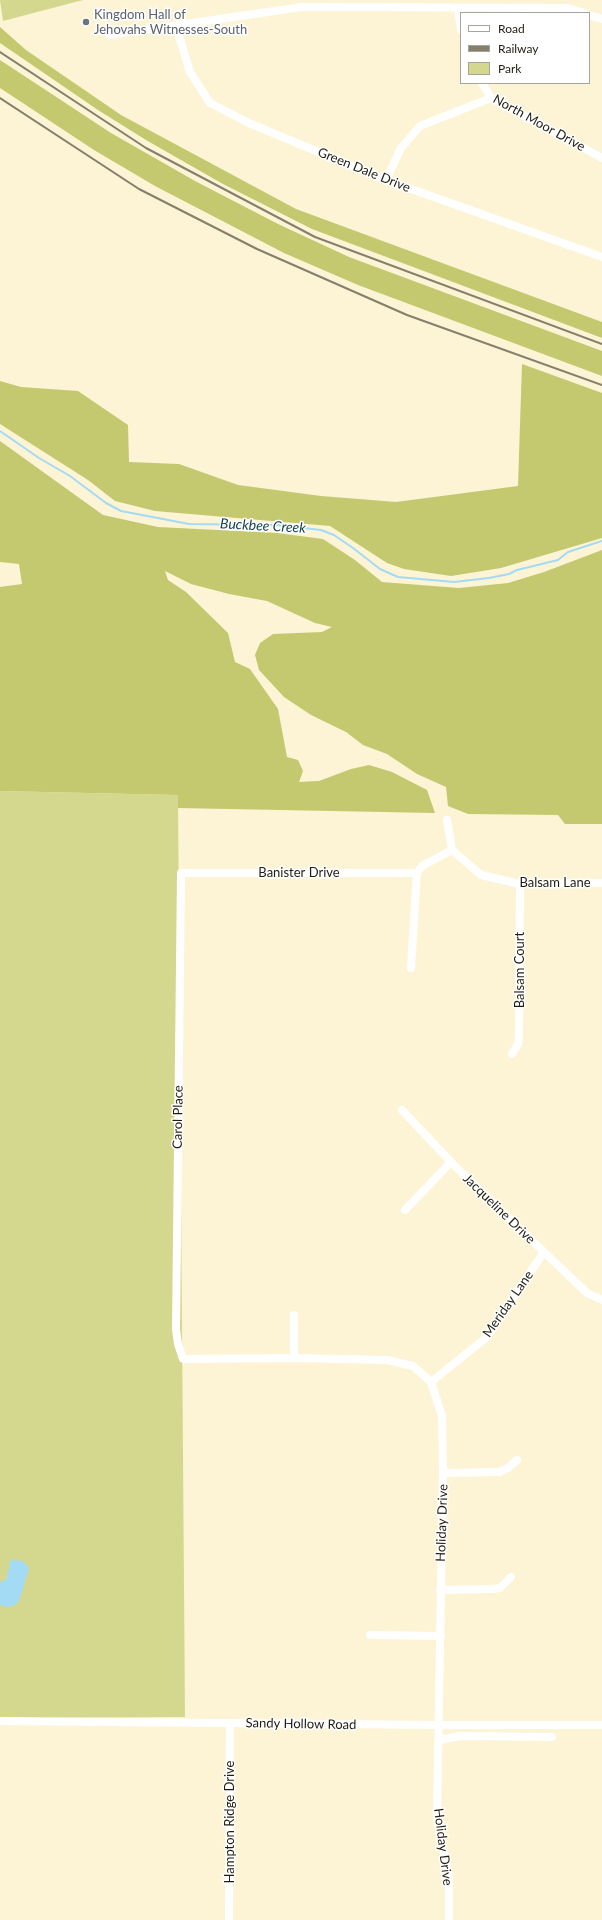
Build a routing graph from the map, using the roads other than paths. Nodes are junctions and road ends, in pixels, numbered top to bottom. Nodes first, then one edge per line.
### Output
1 (302, 3) edge
2 (458, 8) junction
3 (581, 12) edge
4 (590, 15) edge
5 (602, 19) edge
6 (460, 23) edge
7 (176, 26) junction
8 (110, 35) dead end
9 (483, 84) edge
10 (491, 98) junction
11 (602, 158) edge
12 (386, 180) junction
13 (602, 257) edge
14 (447, 820) dead end
15 (452, 850) junction
16 (181, 873) joint
17 (417, 873) junction
18 (602, 883) edge
19 (520, 884) junction
20 (411, 968) dead end
21 (512, 1054) dead end
22 (402, 1110) dead end
23 (451, 1162) junction
24 (405, 1210) dead end
25 (544, 1252) junction
26 (602, 1300) edge
27 (294, 1315) dead end
28 (294, 1358) junction
29 (431, 1382) junction
30 (516, 1460) dead end
31 (443, 1474) junction
32 (511, 1577) dead end
33 (440, 1590) junction
34 (370, 1635) dead end
35 (441, 1636) junction
36 (0, 1721) edge
37 (230, 1723) junction
38 (440, 1725) junction
39 (602, 1725) edge
40 (552, 1737) dead end
41 (439, 1740) junction
42 (229, 1920) edge
43 (449, 1920) edge

1 - 2 street
1 - 7 street
2 - 3 street
2 - 6 street
4 - 5 street
7 - 8 street
7 - 12 street, Green Dale Drive
9 - 10 street, North Moor Drive
10 - 11 street, North Moor Drive
10 - 12 street
12 - 13 street, Green Dale Drive
14 - 15 street
15 - 17 street
15 - 19 street, Balsam Lane
16 - 17 street, Banister Drive
16 - 28 street, Carol Place
17 - 20 street
18 - 19 street, Balsam Lane
19 - 21 street, Balsam Court
22 - 23 street, Jacqueline Drive
23 - 24 street
23 - 25 street, Jacqueline Drive
25 - 26 street, Jacqueline Drive
25 - 29 street, Meriday Lane
27 - 28 street
28 - 29 street
29 - 31 street, Holiday Drive
30 - 31 street
31 - 33 street, Holiday Drive
32 - 33 street
33 - 35 street, Holiday Drive
34 - 35 street
35 - 38 street, Holiday Drive
36 - 37 street, Sandy Hollow Road
37 - 38 street, Sandy Hollow Road
37 - 42 street, Hampton Ridge Drive
38 - 39 street, Sandy Hollow Road
38 - 41 street, Holiday Drive
40 - 41 street
41 - 43 street, Holiday Drive

